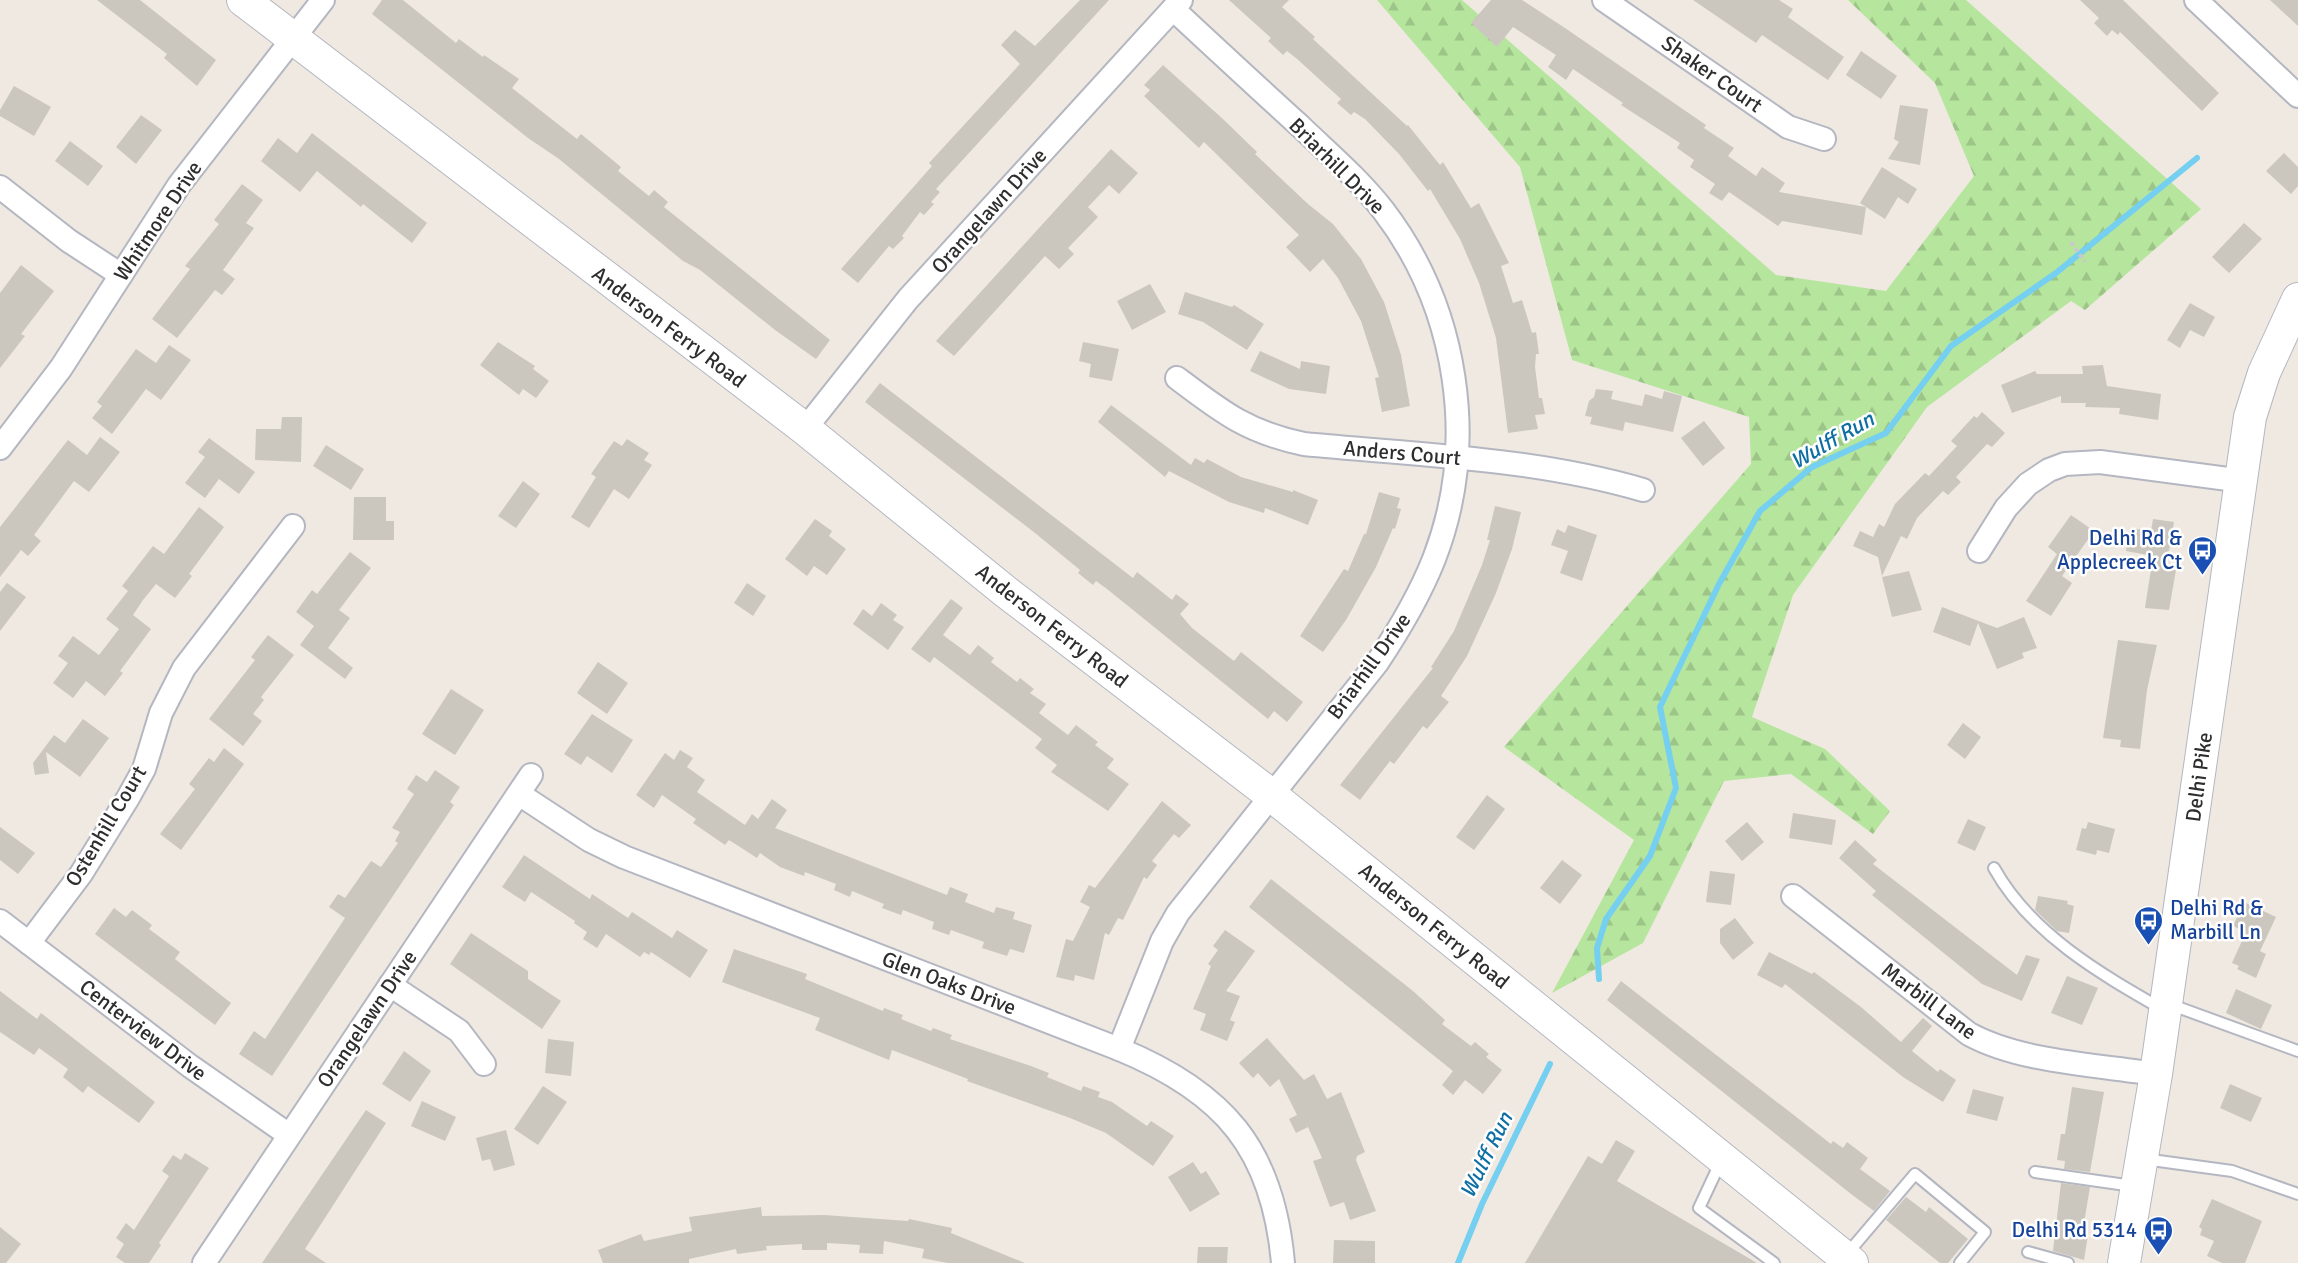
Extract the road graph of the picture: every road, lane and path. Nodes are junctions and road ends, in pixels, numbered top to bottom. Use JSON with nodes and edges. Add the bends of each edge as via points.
{"nodes":[{"id":1,"x":243,"y":0,"type":"edge"},
{"id":2,"x":323,"y":0,"type":"edge"},
{"id":3,"x":1604,"y":0,"type":"edge"},
{"id":4,"x":2196,"y":0,"type":"edge"},
{"id":5,"x":1177,"y":4,"type":"edge"},
{"id":6,"x":292,"y":38,"type":"junction"},
{"id":7,"x":2298,"y":96,"type":"edge"},
{"id":8,"x":1824,"y":139,"type":"dead end"},
{"id":9,"x":0,"y":187,"type":"edge"},
{"id":10,"x":2071,"y":242,"type":"dead end"},
{"id":11,"x":2085,"y":262,"type":"dead end"},
{"id":12,"x":121,"y":275,"type":"junction"},
{"id":13,"x":2298,"y":299,"type":"edge"},
{"id":14,"x":1177,"y":378,"type":"dead end"},
{"id":15,"x":805,"y":429,"type":"junction"},
{"id":16,"x":0,"y":448,"type":"edge"},
{"id":17,"x":1457,"y":458,"type":"junction"},
{"id":18,"x":2243,"y":481,"type":"junction"},
{"id":19,"x":1643,"y":490,"type":"dead end"},
{"id":20,"x":293,"y":526,"type":"dead end"},
{"id":21,"x":1979,"y":551,"type":"dead end"},
{"id":22,"x":531,"y":775,"type":"dead end"},
{"id":23,"x":519,"y":794,"type":"junction"},
{"id":24,"x":1271,"y":795,"type":"junction"},
{"id":25,"x":1994,"y":868,"type":"dead end"},
{"id":26,"x":1793,"y":896,"type":"dead end"},
{"id":27,"x":0,"y":921,"type":"edge"},
{"id":28,"x":28,"y":942,"type":"junction"},
{"id":29,"x":390,"y":985,"type":"junction"},
{"id":30,"x":2166,"y":1007,"type":"junction"},
{"id":31,"x":1119,"y":1049,"type":"junction"},
{"id":32,"x":2298,"y":1051,"type":"edge"},
{"id":33,"x":484,"y":1064,"type":"dead end"},
{"id":34,"x":2156,"y":1074,"type":"junction"},
{"id":35,"x":289,"y":1135,"type":"junction"},
{"id":36,"x":1723,"y":1158,"type":"junction"},
{"id":37,"x":2035,"y":1172,"type":"dead end"},
{"id":38,"x":2139,"y":1173,"type":"junction"},
{"id":39,"x":2298,"y":1194,"type":"edge"},
{"id":40,"x":2028,"y":1252,"type":"dead end"},
{"id":41,"x":1841,"y":1256,"type":"edge"},
{"id":42,"x":204,"y":1263,"type":"edge"},
{"id":43,"x":1283,"y":1263,"type":"edge"},
{"id":44,"x":1774,"y":1263,"type":"edge"},
{"id":45,"x":1960,"y":1263,"type":"edge"},
{"id":46,"x":2068,"y":1263,"type":"edge"},
{"id":47,"x":2124,"y":1263,"type":"edge"}],
"edges":[{"from":1,"to":6,"type":"street","name":"Anderson Ferry Road"},
{"from":2,"to":6,"type":"street","name":"Whitmore Drive"},
{"from":3,"to":8,"type":"street","name":"Shaker Court","via":[[1788,127]]},
{"from":4,"to":7,"type":"street"},
{"from":5,"to":15,"type":"street","name":"Orangelawn Drive","via":[[908,299]]},
{"from":5,"to":17,"type":"street","name":"Briarhill Drive","via":[[1351,174],[1403,238],[1442,322],[1452,366]]},
{"from":6,"to":12,"type":"street","name":"Whitmore Drive","via":[[179,185]]},
{"from":6,"to":15,"type":"street","name":"Anderson Ferry Road"},
{"from":9,"to":12,"type":"street","via":[[69,241]]},
{"from":10,"to":11,"type":"path"},
{"from":12,"to":16,"type":"street","name":"Whitmore Drive","via":[[62,368]]},
{"from":13,"to":18,"type":"street","name":"Delhi Pike","via":[[2264,373],[2250,417]]},
{"from":14,"to":17,"type":"street","name":"Anders Court","via":[[1225,415],[1276,438]]},
{"from":15,"to":24,"type":"street","name":"Anderson Ferry Road","via":[[1006,592]]},
{"from":17,"to":19,"type":"street","name":"Anders Court","via":[[1552,468]]},
{"from":17,"to":24,"type":"street","name":"Briarhill Drive","via":[[1446,522],[1403,624],[1377,663]]},
{"from":18,"to":21,"type":"street","via":[[2100,462],[2066,464],[2028,484],[2006,508]]},
{"from":18,"to":30,"type":"street","name":"Delhi Pike"},
{"from":20,"to":28,"type":"street","name":"Ostenhill Court","via":[[184,668],[161,713],[144,768],[128,798],[81,874]]},
{"from":22,"to":23,"type":"street","name":"Orangelawn Drive"},
{"from":23,"to":29,"type":"street","name":"Orangelawn Drive"},
{"from":23,"to":31,"type":"street","name":"Glen Oaks Drive","via":[[588,840],[624,857]]},
{"from":24,"to":31,"type":"street","name":"Briarhill Drive","via":[[1178,913],[1162,941]]},
{"from":24,"to":36,"type":"street","name":"Anderson Ferry Road"},
{"from":25,"to":30,"type":"lane","via":[[2039,927],[2110,978]]},
{"from":26,"to":34,"type":"street","name":"Marbill Lane","via":[[1968,1034],[1992,1047]]},
{"from":27,"to":28,"type":"street","name":"Centerview Drive"},
{"from":28,"to":35,"type":"street","name":"Centerview Drive","via":[[190,1066]]},
{"from":29,"to":33,"type":"street","via":[[459,1031]]},
{"from":29,"to":35,"type":"street","name":"Orangelawn Drive"},
{"from":30,"to":32,"type":"lane"},
{"from":30,"to":34,"type":"street","name":"Delhi Pike"},
{"from":31,"to":43,"type":"street","name":"Glen Oaks Drive","via":[[1189,1083],[1230,1120],[1260,1166],[1274,1200]]},
{"from":34,"to":38,"type":"street","name":"Delhi Pike"},
{"from":35,"to":42,"type":"street","name":"Orangelawn Drive"},
{"from":36,"to":41,"type":"street","name":"Anderson Ferry Road"},
{"from":36,"to":44,"type":"lane","via":[[1699,1208]]},
{"from":37,"to":38,"type":"lane"},
{"from":38,"to":39,"type":"lane","via":[[2232,1172]]},
{"from":38,"to":47,"type":"street","name":"Delhi Pike"},
{"from":40,"to":46,"type":"lane"},
{"from":41,"to":45,"type":"lane","via":[[1915,1174],[1985,1232]]}]}
